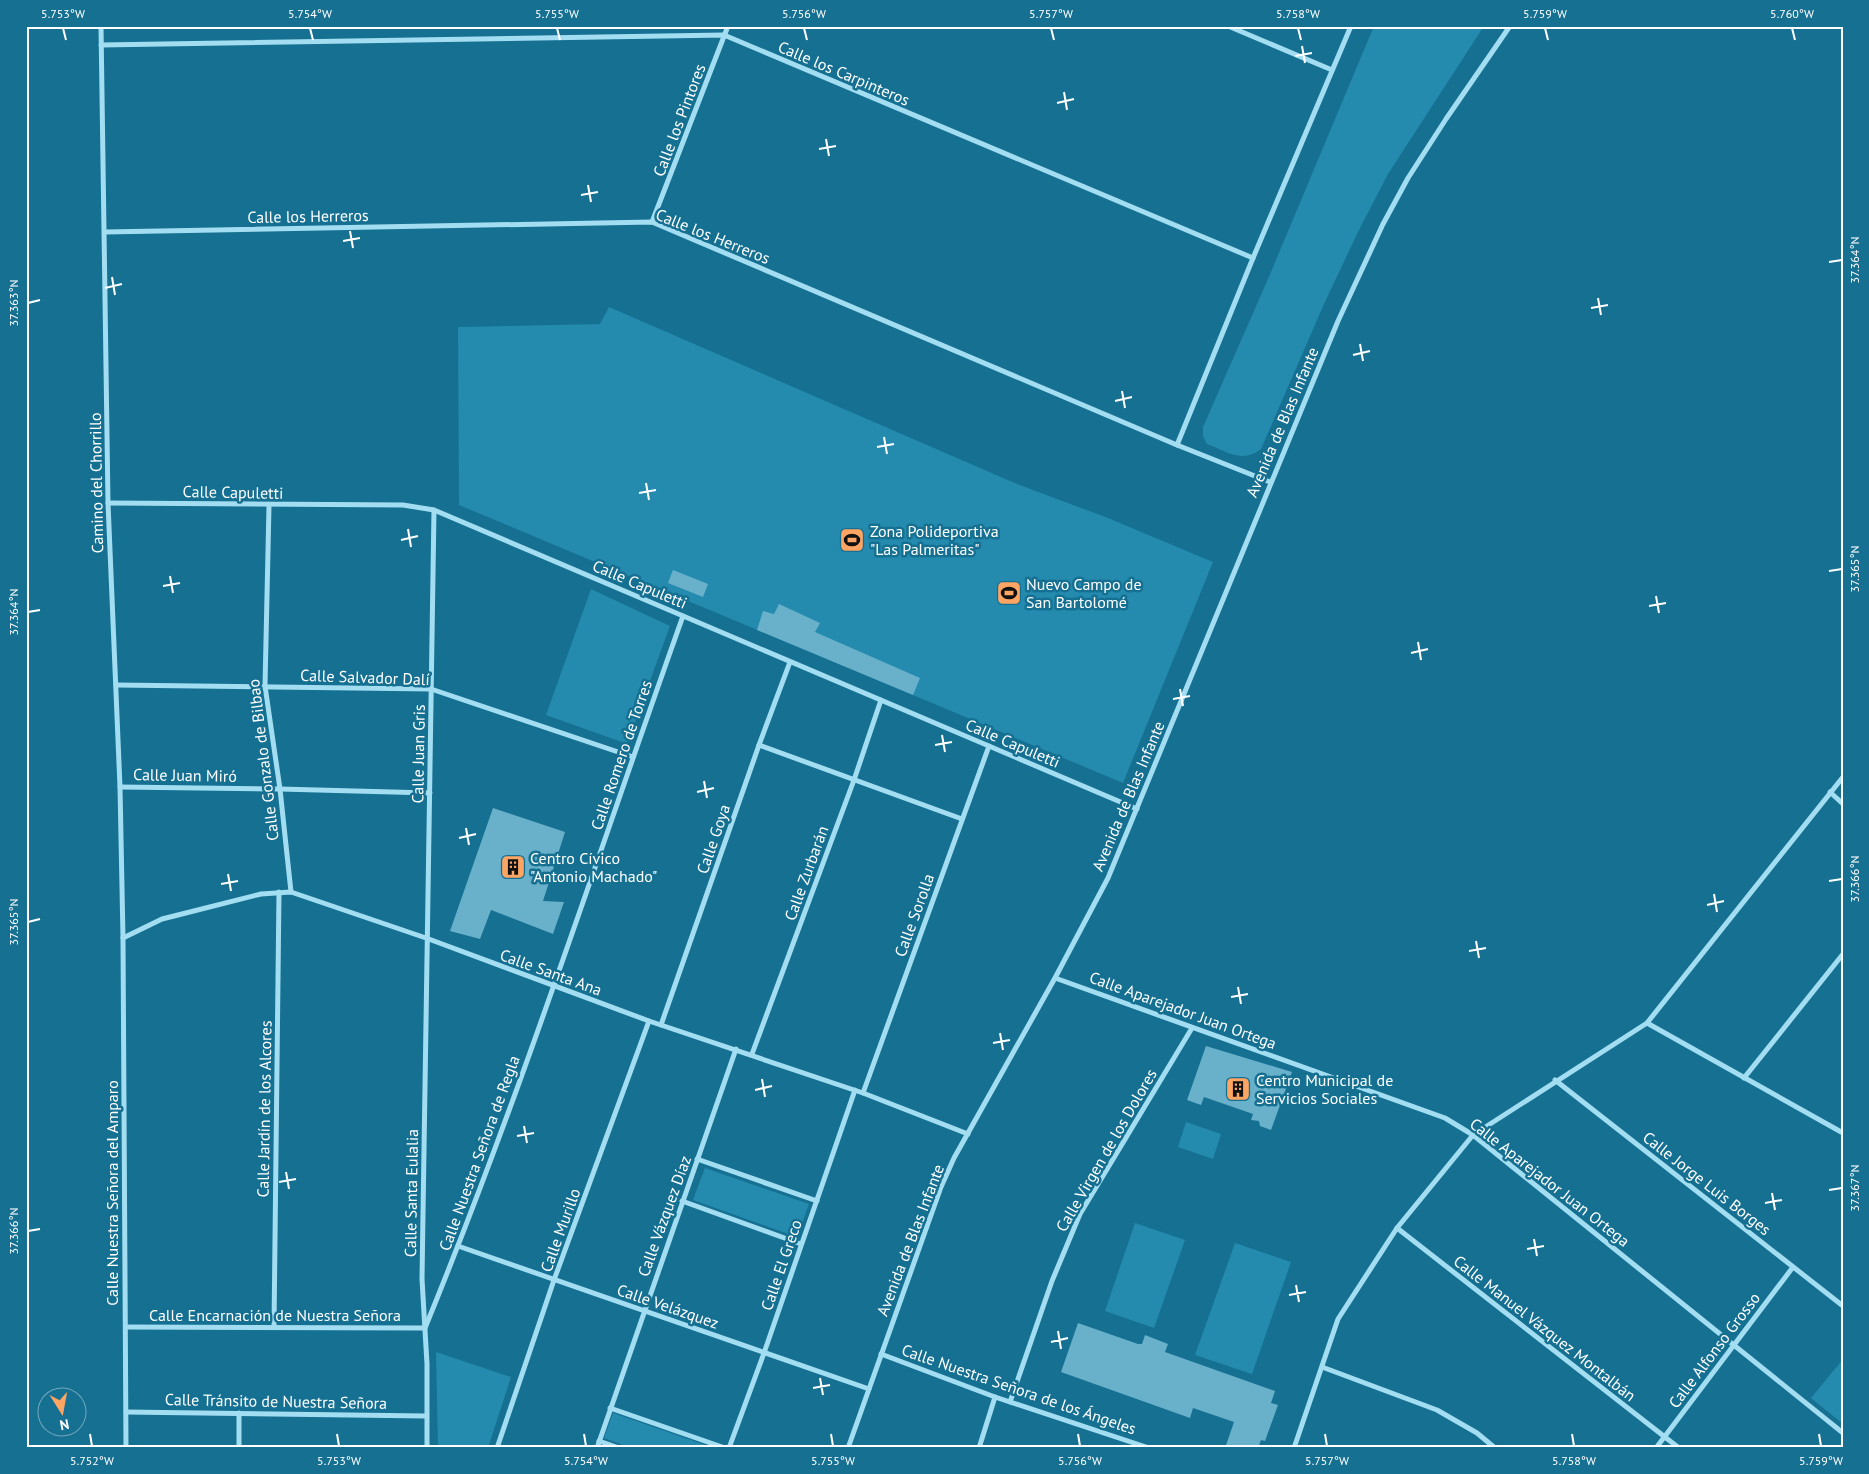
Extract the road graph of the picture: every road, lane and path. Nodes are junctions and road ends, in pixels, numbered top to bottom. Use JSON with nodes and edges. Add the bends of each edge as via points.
{"nodes":[{"id":1,"x":101,"y":26,"type":"edge"},
{"id":2,"x":728,"y":26,"type":"edge"},
{"id":3,"x":1228,"y":26,"type":"edge"},
{"id":4,"x":1351,"y":26,"type":"edge"},
{"id":5,"x":1510,"y":26,"type":"edge"},
{"id":6,"x":724,"y":36,"type":"junction"},
{"id":7,"x":101,"y":45,"type":"junction"},
{"id":8,"x":1332,"y":70,"type":"junction"},
{"id":9,"x":652,"y":222,"type":"junction"},
{"id":10,"x":105,"y":232,"type":"junction"},
{"id":11,"x":1253,"y":258,"type":"junction"},
{"id":12,"x":1177,"y":445,"type":"junction"},
{"id":13,"x":1270,"y":482,"type":"junction"},
{"id":14,"x":108,"y":504,"type":"junction"},
{"id":15,"x":269,"y":506,"type":"junction"},
{"id":16,"x":434,"y":510,"type":"junction"},
{"id":17,"x":683,"y":616,"type":"junction"},
{"id":18,"x":790,"y":662,"type":"junction"},
{"id":19,"x":116,"y":685,"type":"junction"},
{"id":20,"x":265,"y":686,"type":"junction"},
{"id":21,"x":431,"y":689,"type":"junction"},
{"id":22,"x":881,"y":700,"type":"junction"},
{"id":23,"x":759,"y":745,"type":"junction"},
{"id":24,"x":989,"y":746,"type":"junction"},
{"id":25,"x":633,"y":757,"type":"junction"},
{"id":26,"x":1843,"y":776,"type":"edge"},
{"id":27,"x":854,"y":780,"type":"junction"},
{"id":28,"x":120,"y":787,"type":"junction"},
{"id":29,"x":280,"y":789,"type":"junction"},
{"id":30,"x":1830,"y":792,"type":"junction"},
{"id":31,"x":430,"y":793,"type":"junction"},
{"id":32,"x":1843,"y":804,"type":"edge"},
{"id":33,"x":1137,"y":809,"type":"junction"},
{"id":34,"x":962,"y":819,"type":"junction"},
{"id":35,"x":279,"y":892,"type":"junction"},
{"id":36,"x":291,"y":892,"type":"junction"},
{"id":37,"x":123,"y":938,"type":"junction"},
{"id":38,"x":426,"y":938,"type":"junction"},
{"id":39,"x":1843,"y":954,"type":"edge"},
{"id":40,"x":1055,"y":978,"type":"junction"},
{"id":41,"x":555,"y":987,"type":"junction"},
{"id":42,"x":648,"y":1021,"type":"junction"},
{"id":43,"x":1646,"y":1023,"type":"junction"},
{"id":44,"x":661,"y":1025,"type":"junction"},
{"id":45,"x":1192,"y":1028,"type":"junction"},
{"id":46,"x":736,"y":1049,"type":"junction"},
{"id":47,"x":752,"y":1054,"type":"junction"},
{"id":48,"x":1744,"y":1078,"type":"junction"},
{"id":49,"x":1555,"y":1080,"type":"junction"},
{"id":50,"x":855,"y":1090,"type":"junction"},
{"id":51,"x":863,"y":1093,"type":"junction"},
{"id":52,"x":1843,"y":1133,"type":"edge"},
{"id":53,"x":968,"y":1134,"type":"junction"},
{"id":54,"x":1473,"y":1135,"type":"junction"},
{"id":55,"x":697,"y":1159,"type":"junction"},
{"id":56,"x":682,"y":1201,"type":"junction"},
{"id":57,"x":817,"y":1201,"type":"junction"},
{"id":58,"x":1397,"y":1228,"type":"junction"},
{"id":59,"x":801,"y":1244,"type":"junction"},
{"id":60,"x":458,"y":1246,"type":"junction"},
{"id":61,"x":1792,"y":1267,"type":"junction"},
{"id":62,"x":554,"y":1280,"type":"junction"},
{"id":63,"x":1843,"y":1306,"type":"edge"},
{"id":64,"x":643,"y":1311,"type":"junction"},
{"id":65,"x":274,"y":1326,"type":"junction"},
{"id":66,"x":126,"y":1327,"type":"junction"},
{"id":67,"x":425,"y":1328,"type":"junction"},
{"id":68,"x":1733,"y":1344,"type":"junction"},
{"id":69,"x":764,"y":1353,"type":"junction"},
{"id":70,"x":881,"y":1354,"type":"junction"},
{"id":71,"x":1322,"y":1367,"type":"junction"},
{"id":72,"x":869,"y":1389,"type":"junction"},
{"id":73,"x":994,"y":1397,"type":"junction"},
{"id":74,"x":1010,"y":1402,"type":"junction"},
{"id":75,"x":610,"y":1408,"type":"junction"},
{"id":76,"x":126,"y":1412,"type":"junction"},
{"id":77,"x":239,"y":1413,"type":"junction"},
{"id":78,"x":426,"y":1416,"type":"junction"},
{"id":79,"x":1843,"y":1433,"type":"edge"},
{"id":80,"x":1665,"y":1437,"type":"junction"},
{"id":81,"x":599,"y":1441,"type":"junction"},
{"id":82,"x":126,"y":1448,"type":"edge"},
{"id":83,"x":239,"y":1448,"type":"edge"},
{"id":84,"x":427,"y":1448,"type":"edge"},
{"id":85,"x":496,"y":1448,"type":"edge"},
{"id":86,"x":596,"y":1448,"type":"edge"},
{"id":87,"x":619,"y":1448,"type":"edge"},
{"id":88,"x":725,"y":1448,"type":"edge"},
{"id":89,"x":729,"y":1448,"type":"edge"},
{"id":90,"x":848,"y":1448,"type":"edge"},
{"id":91,"x":979,"y":1448,"type":"edge"},
{"id":92,"x":1149,"y":1448,"type":"edge"},
{"id":93,"x":1294,"y":1448,"type":"edge"},
{"id":94,"x":1495,"y":1448,"type":"edge"},
{"id":95,"x":1656,"y":1448,"type":"edge"},
{"id":96,"x":1679,"y":1448,"type":"edge"}],
"edges":[{"from":1,"to":7,"type":"street","name":"Camino del Chorrillo"},
{"from":2,"to":6,"type":"street","name":"Calle los Pintores"},
{"from":3,"to":8,"type":"street"},
{"from":4,"to":8,"type":"street"},
{"from":5,"to":13,"type":"street","name":"Avenida de Blas Infante","via":[[1408,178],[1383,224]]},
{"from":6,"to":7,"type":"street","name":"Calle los Carpinteros"},
{"from":6,"to":9,"type":"street","name":"Calle los Pintores"},
{"from":6,"to":11,"type":"street","name":"Calle los Carpinteros"},
{"from":7,"to":10,"type":"street","name":"Camino del Chorrillo"},
{"from":8,"to":11,"type":"street"},
{"from":9,"to":10,"type":"street","name":"Calle los Herreros"},
{"from":9,"to":12,"type":"street","name":"Calle los Herreros"},
{"from":10,"to":14,"type":"street","name":"Camino del Chorrillo"},
{"from":11,"to":12,"type":"street"},
{"from":12,"to":13,"type":"street","name":"Calle los Herreros"},
{"from":13,"to":33,"type":"street","name":"Avenida de Blas Infante"},
{"from":14,"to":15,"type":"street","name":"Calle Capuletti"},
{"from":14,"to":19,"type":"street","name":"Camino del Chorrillo"},
{"from":15,"to":16,"type":"street","name":"Calle Capuletti","via":[[403,505]]},
{"from":15,"to":20,"type":"street","name":"Calle Gonzalo de Bilbao"},
{"from":16,"to":17,"type":"street","name":"Calle Capuletti"},
{"from":16,"to":21,"type":"street","name":"Calle Juan Gris"},
{"from":17,"to":18,"type":"street","name":"Calle Capuletti"},
{"from":17,"to":25,"type":"street","name":"Calle Romero de Torres"},
{"from":18,"to":22,"type":"street","name":"Calle Capuletti"},
{"from":18,"to":23,"type":"street","name":"Calle Goya"},
{"from":19,"to":20,"type":"street","name":"Calle Salvador Dalí"},
{"from":19,"to":28,"type":"street","name":"Camino del Chorrillo"},
{"from":20,"to":21,"type":"street","name":"Calle Salvador Dalí"},
{"from":20,"to":29,"type":"street","name":"Calle Gonzalo de Bilbao"},
{"from":21,"to":25,"type":"street","name":"Calle Salvador Dalí"},
{"from":21,"to":31,"type":"street","name":"Calle Juan Gris"},
{"from":22,"to":24,"type":"street","name":"Calle Capuletti"},
{"from":22,"to":27,"type":"street","name":"Calle Zurbarán"},
{"from":23,"to":27,"type":"street"},
{"from":23,"to":44,"type":"street","name":"Calle Goya"},
{"from":24,"to":33,"type":"street","name":"Calle Capuletti"},
{"from":24,"to":34,"type":"street","name":"Calle Sorolla"},
{"from":25,"to":41,"type":"street","name":"Calle Romero de Torres"},
{"from":26,"to":30,"type":"street"},
{"from":27,"to":34,"type":"street"},
{"from":27,"to":47,"type":"street","name":"Calle Zurbarán"},
{"from":28,"to":29,"type":"street","name":"Calle Juan Miró"},
{"from":28,"to":37,"type":"street","name":"Camino del Chorrillo"},
{"from":29,"to":31,"type":"street","name":"Calle Juan Miró"},
{"from":29,"to":36,"type":"street","name":"Calle Gonzalo de Bilbao"},
{"from":30,"to":32,"type":"street"},
{"from":30,"to":43,"type":"street"},
{"from":31,"to":38,"type":"street","name":"Calle Juan Gris"},
{"from":33,"to":40,"type":"street","name":"Avenida de Blas Infante","via":[[1091,912]]},
{"from":34,"to":51,"type":"street","name":"Calle Sorolla"},
{"from":35,"to":36,"type":"street","name":"Calle Santa Ana"},
{"from":35,"to":37,"type":"street","name":"Calle Santa Ana","via":[[174,916]]},
{"from":35,"to":65,"type":"street","name":"Calle Jardín de los Alcores"},
{"from":36,"to":38,"type":"street","name":"Calle Santa Ana"},
{"from":37,"to":66,"type":"street","name":"Calle Nuestra Señora del Amparo"},
{"from":38,"to":41,"type":"street","name":"Calle Santa Ana"},
{"from":38,"to":67,"type":"street","name":"Calle Santa Eulalia","via":[[422,1279]]},
{"from":39,"to":48,"type":"street"},
{"from":40,"to":45,"type":"street","name":"Calle Aparejador Juan Ortega"},
{"from":40,"to":53,"type":"street","name":"Avenida de Blas Infante"},
{"from":41,"to":42,"type":"street","name":"Calle Santa Ana"},
{"from":41,"to":60,"type":"street","name":"Calle Nuestra Señora de Regla"},
{"from":42,"to":44,"type":"street","name":"Calle Santa Ana"},
{"from":42,"to":62,"type":"street","name":"Calle Murillo"},
{"from":43,"to":48,"type":"street"},
{"from":43,"to":49,"type":"street"},
{"from":44,"to":46,"type":"street","name":"Calle Santa Ana"},
{"from":45,"to":54,"type":"street","name":"Calle Aparejador Juan Ortega","via":[[1437,1114]]},
{"from":45,"to":74,"type":"street","name":"Calle Virgen de los Dolores","via":[[1080,1214],[1052,1280]]},
{"from":46,"to":47,"type":"street","name":"Calle Santa Ana"},
{"from":46,"to":55,"type":"street","name":"Calle Vázquez Díaz"},
{"from":47,"to":50,"type":"street","name":"Calle Santa Ana"},
{"from":48,"to":52,"type":"street"},
{"from":49,"to":54,"type":"street"},
{"from":49,"to":61,"type":"street","name":"Calle Jorge Luis Borges"},
{"from":50,"to":51,"type":"street","name":"Calle Santa Ana"},
{"from":50,"to":57,"type":"street","name":"Calle El Greco"},
{"from":51,"to":53,"type":"street","name":"Calle Santa Ana"},
{"from":53,"to":70,"type":"street","name":"Avenida de Blas Infante","via":[[930,1215]]},
{"from":54,"to":58,"type":"street"},
{"from":54,"to":68,"type":"street","name":"Calle Aparejador Juan Ortega"},
{"from":55,"to":56,"type":"street","name":"Calle Vázquez Díaz"},
{"from":55,"to":57,"type":"street"},
{"from":56,"to":59,"type":"street"},
{"from":56,"to":64,"type":"street","name":"Calle Vázquez Díaz"},
{"from":57,"to":59,"type":"street","name":"Calle El Greco"},
{"from":58,"to":71,"type":"street","via":[[1338,1319]]},
{"from":58,"to":80,"type":"street","name":"Calle Manuel Vázquez Montalbán"},
{"from":59,"to":69,"type":"street","name":"Calle El Greco"},
{"from":60,"to":62,"type":"street","name":"Calle Velázquez"},
{"from":60,"to":67,"type":"street","name":"Calle Nuestra Señora de Regla"},
{"from":61,"to":63,"type":"street","name":"Calle Jorge Luis Borges"},
{"from":61,"to":68,"type":"street","name":"Calle Alfonso Grosso"},
{"from":62,"to":64,"type":"street","name":"Calle Velázquez"},
{"from":62,"to":85,"type":"street","name":"Calle Murillo"},
{"from":64,"to":69,"type":"street","name":"Calle Velázquez"},
{"from":64,"to":75,"type":"street","name":"Calle Vázquez Díaz"},
{"from":65,"to":66,"type":"street","name":"Calle Encarnación de Nuestra Señora"},
{"from":65,"to":67,"type":"street","name":"Calle Encarnación de Nuestra Señora"},
{"from":66,"to":76,"type":"street","name":"Calle Nuestra Señora del Amparo"},
{"from":67,"to":78,"type":"street","name":"Calle Santa Eulalia"},
{"from":68,"to":79,"type":"street","name":"Calle Aparejador Juan Ortega"},
{"from":68,"to":80,"type":"street","name":"Calle Alfonso Grosso"},
{"from":69,"to":72,"type":"street","name":"Calle Velázquez"},
{"from":69,"to":89,"type":"street","name":"Calle El Greco"},
{"from":70,"to":72,"type":"street","name":"Avenida de Blas Infante"},
{"from":70,"to":73,"type":"street","name":"Calle Nuestra Señora de los Ángeles"},
{"from":71,"to":93,"type":"street"},
{"from":71,"to":94,"type":"street","via":[[1437,1410]]},
{"from":72,"to":90,"type":"street","name":"Avenida de Blas Infante"},
{"from":73,"to":74,"type":"street","name":"Calle Nuestra Señora de los Ángeles"},
{"from":73,"to":91,"type":"street"},
{"from":74,"to":92,"type":"street","name":"Calle Nuestra Señora de los Ángeles"},
{"from":75,"to":81,"type":"street","name":"Calle Vázquez Díaz"},
{"from":75,"to":88,"type":"street"},
{"from":76,"to":77,"type":"street","name":"Calle Tránsito de Nuestra Señora"},
{"from":76,"to":82,"type":"street","name":"Calle Nuestra Señora del Amparo"},
{"from":77,"to":78,"type":"street","name":"Calle Tránsito de Nuestra Señora"},
{"from":77,"to":83,"type":"street"},
{"from":78,"to":84,"type":"street","name":"Calle Santa Eulalia"},
{"from":80,"to":95,"type":"street","name":"Calle Alfonso Grosso"},
{"from":80,"to":96,"type":"street","name":"Calle Manuel Vázquez Montalbán"},
{"from":81,"to":86,"type":"street","name":"Calle Vázquez Díaz"},
{"from":81,"to":87,"type":"street"}]}
